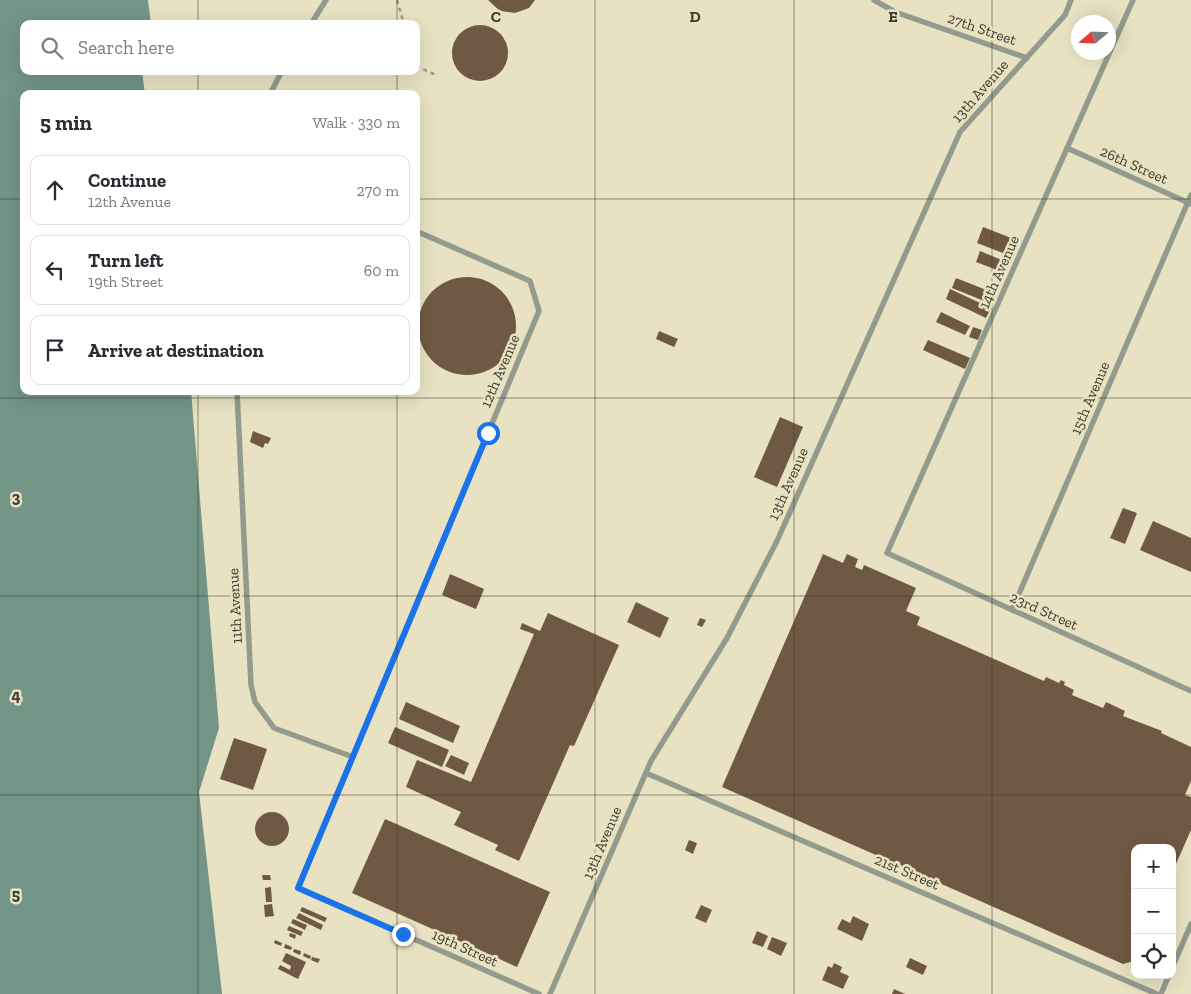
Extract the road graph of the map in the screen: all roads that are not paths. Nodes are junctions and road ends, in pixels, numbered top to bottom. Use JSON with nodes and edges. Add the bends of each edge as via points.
{"nodes":[{"id":1,"x":326,"y":0,"type":"edge"},
{"id":2,"x":874,"y":0,"type":"edge"},
{"id":3,"x":1071,"y":0,"type":"edge"},
{"id":4,"x":1133,"y":0,"type":"edge"},
{"id":5,"x":314,"y":20,"type":"edge"},
{"id":6,"x":1027,"y":58,"type":"junction"},
{"id":7,"x":280,"y":75,"type":"edge"},
{"id":8,"x":272,"y":90,"type":"edge"},
{"id":9,"x":1067,"y":148,"type":"junction"},
{"id":10,"x":1191,"y":195,"type":"edge"},
{"id":11,"x":1189,"y":203,"type":"edge"},
{"id":12,"x":420,"y":233,"type":"edge"},
{"id":13,"x":237,"y":395,"type":"edge"},
{"id":14,"x":887,"y":553,"type":"joint"},
{"id":15,"x":1012,"y":610,"type":"junction"},
{"id":16,"x":1191,"y":692,"type":"edge"},
{"id":17,"x":353,"y":757,"type":"junction"},
{"id":18,"x":646,"y":773,"type":"junction"},
{"id":19,"x":298,"y":888,"type":"joint"},
{"id":20,"x":1191,"y":924,"type":"edge"},
{"id":21,"x":1176,"y":959,"type":"edge"},
{"id":22,"x":1167,"y":979,"type":"edge"},
{"id":23,"x":539,"y":994,"type":"edge"},
{"id":24,"x":550,"y":994,"type":"edge"},
{"id":25,"x":1157,"y":994,"type":"edge"},
{"id":26,"x":1161,"y":994,"type":"edge"}],
"edges":[{"from":1,"to":5,"type":"lane"},
{"from":2,"to":6,"type":"lane","name":"27th Street","via":[[895,12]]},
{"from":3,"to":6,"type":"lane","name":"13th Avenue","via":[[1064,15]]},
{"from":4,"to":9,"type":"lane","name":"14th Avenue"},
{"from":6,"to":18,"type":"lane","name":"13th Avenue","via":[[960,132],[777,541],[727,638]]},
{"from":7,"to":8,"type":"lane"},
{"from":9,"to":11,"type":"lane","name":"26th Street"},
{"from":9,"to":14,"type":"lane","name":"14th Avenue"},
{"from":10,"to":11,"type":"lane","name":"15th Avenue"},
{"from":11,"to":15,"type":"lane","name":"15th Avenue"},
{"from":12,"to":17,"type":"lane","name":"12th Avenue","via":[[530,281],[538,311]]},
{"from":13,"to":17,"type":"lane","name":"11th Avenue","via":[[251,685],[255,702],[274,728]]},
{"from":14,"to":15,"type":"lane","name":"23rd Street"},
{"from":15,"to":16,"type":"lane","name":"23rd Street"},
{"from":17,"to":19,"type":"lane","name":"12th Avenue"},
{"from":18,"to":24,"type":"lane","name":"13th Avenue"},
{"from":18,"to":25,"type":"lane","name":"21st Street"},
{"from":19,"to":23,"type":"lane","name":"19th Street"},
{"from":20,"to":21,"type":"lane"},
{"from":22,"to":26,"type":"lane"}]}
